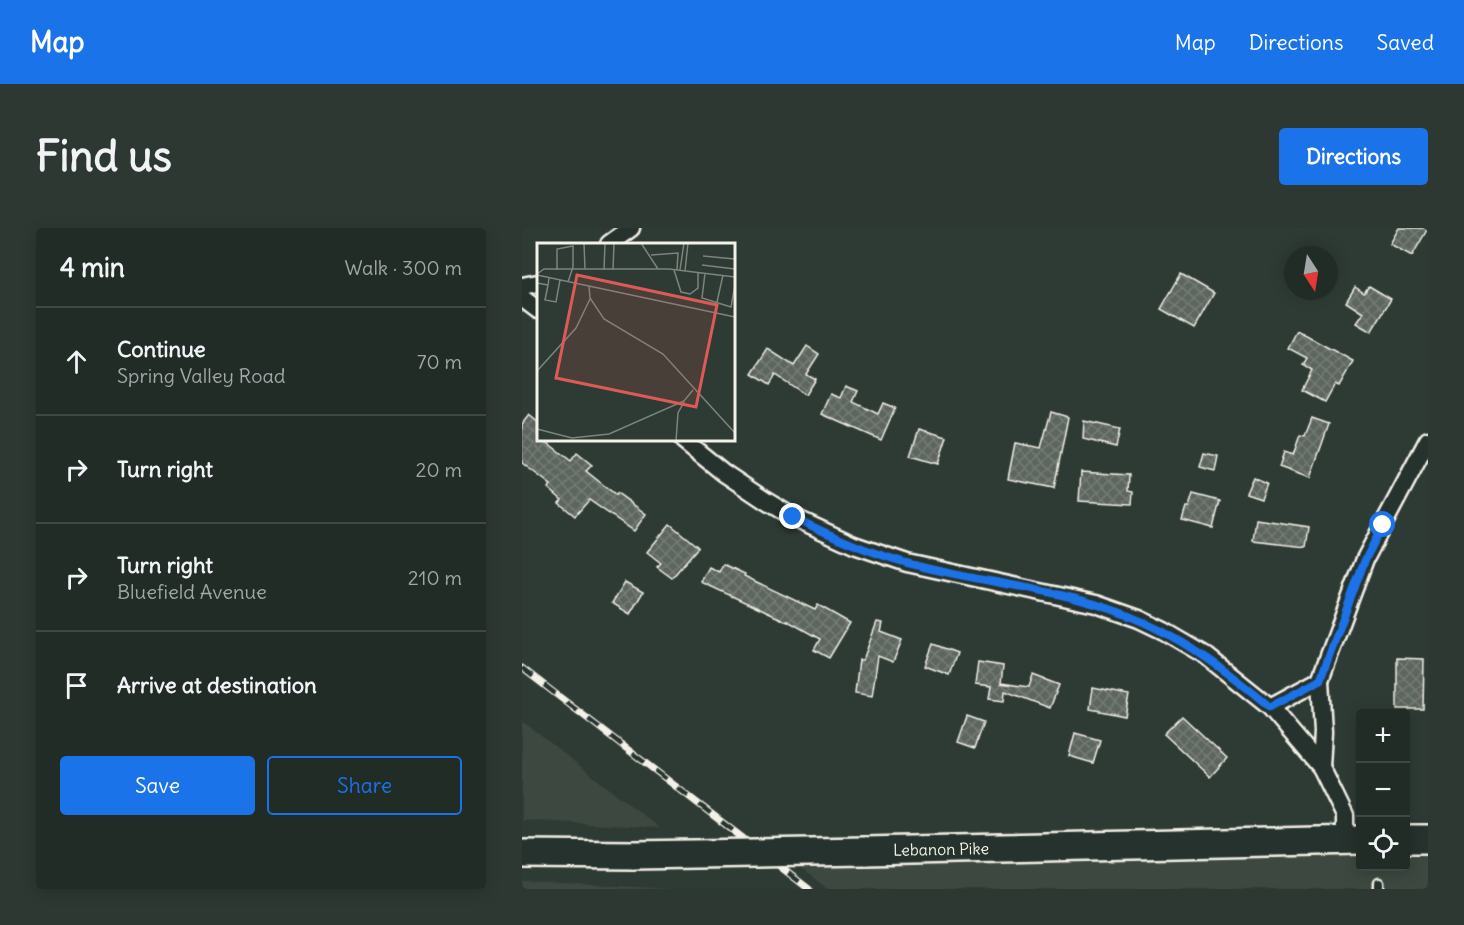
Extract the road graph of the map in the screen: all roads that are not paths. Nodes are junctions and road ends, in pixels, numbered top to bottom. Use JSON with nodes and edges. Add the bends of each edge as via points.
{"nodes":[{"id":1,"x":614,"y":228,"type":"edge"},
{"id":2,"x":631,"y":228,"type":"edge"},
{"id":3,"x":606,"y":243,"type":"edge"},
{"id":4,"x":608,"y":243,"type":"edge"},
{"id":5,"x":537,"y":282,"type":"edge"},
{"id":6,"x":522,"y":286,"type":"edge"},
{"id":7,"x":522,"y":298,"type":"edge"},
{"id":8,"x":537,"y":309,"type":"edge"},
{"id":9,"x":1428,"y":440,"type":"edge"},
{"id":10,"x":684,"y":441,"type":"edge"},
{"id":11,"x":1320,"y":680,"type":"junction"},
{"id":12,"x":1270,"y":707,"type":"junction"},
{"id":13,"x":1321,"y":766,"type":"junction"},
{"id":14,"x":1410,"y":839,"type":"edge"},
{"id":15,"x":1428,"y":839,"type":"edge"},
{"id":16,"x":1353,"y":840,"type":"edge"},
{"id":17,"x":522,"y":854,"type":"edge"}],
"edges":[{"from":1,"to":3,"type":"street"},
{"from":2,"to":4,"type":"street"},
{"from":5,"to":6,"type":"street"},
{"from":7,"to":8,"type":"street"},
{"from":9,"to":11,"type":"street","via":[[1365,560]]},
{"from":10,"to":12,"type":"street","via":[[746,489],[821,531],[907,563],[1096,604],[1130,616],[1205,655]]},
{"from":11,"to":12,"type":"street"},
{"from":11,"to":13,"type":"street"},
{"from":12,"to":13,"type":"street"},
{"from":13,"to":16,"type":"street"},
{"from":14,"to":15,"type":"main road"},
{"from":16,"to":17,"type":"main road","name":"Lebanon Pike","bridge":true}]}
